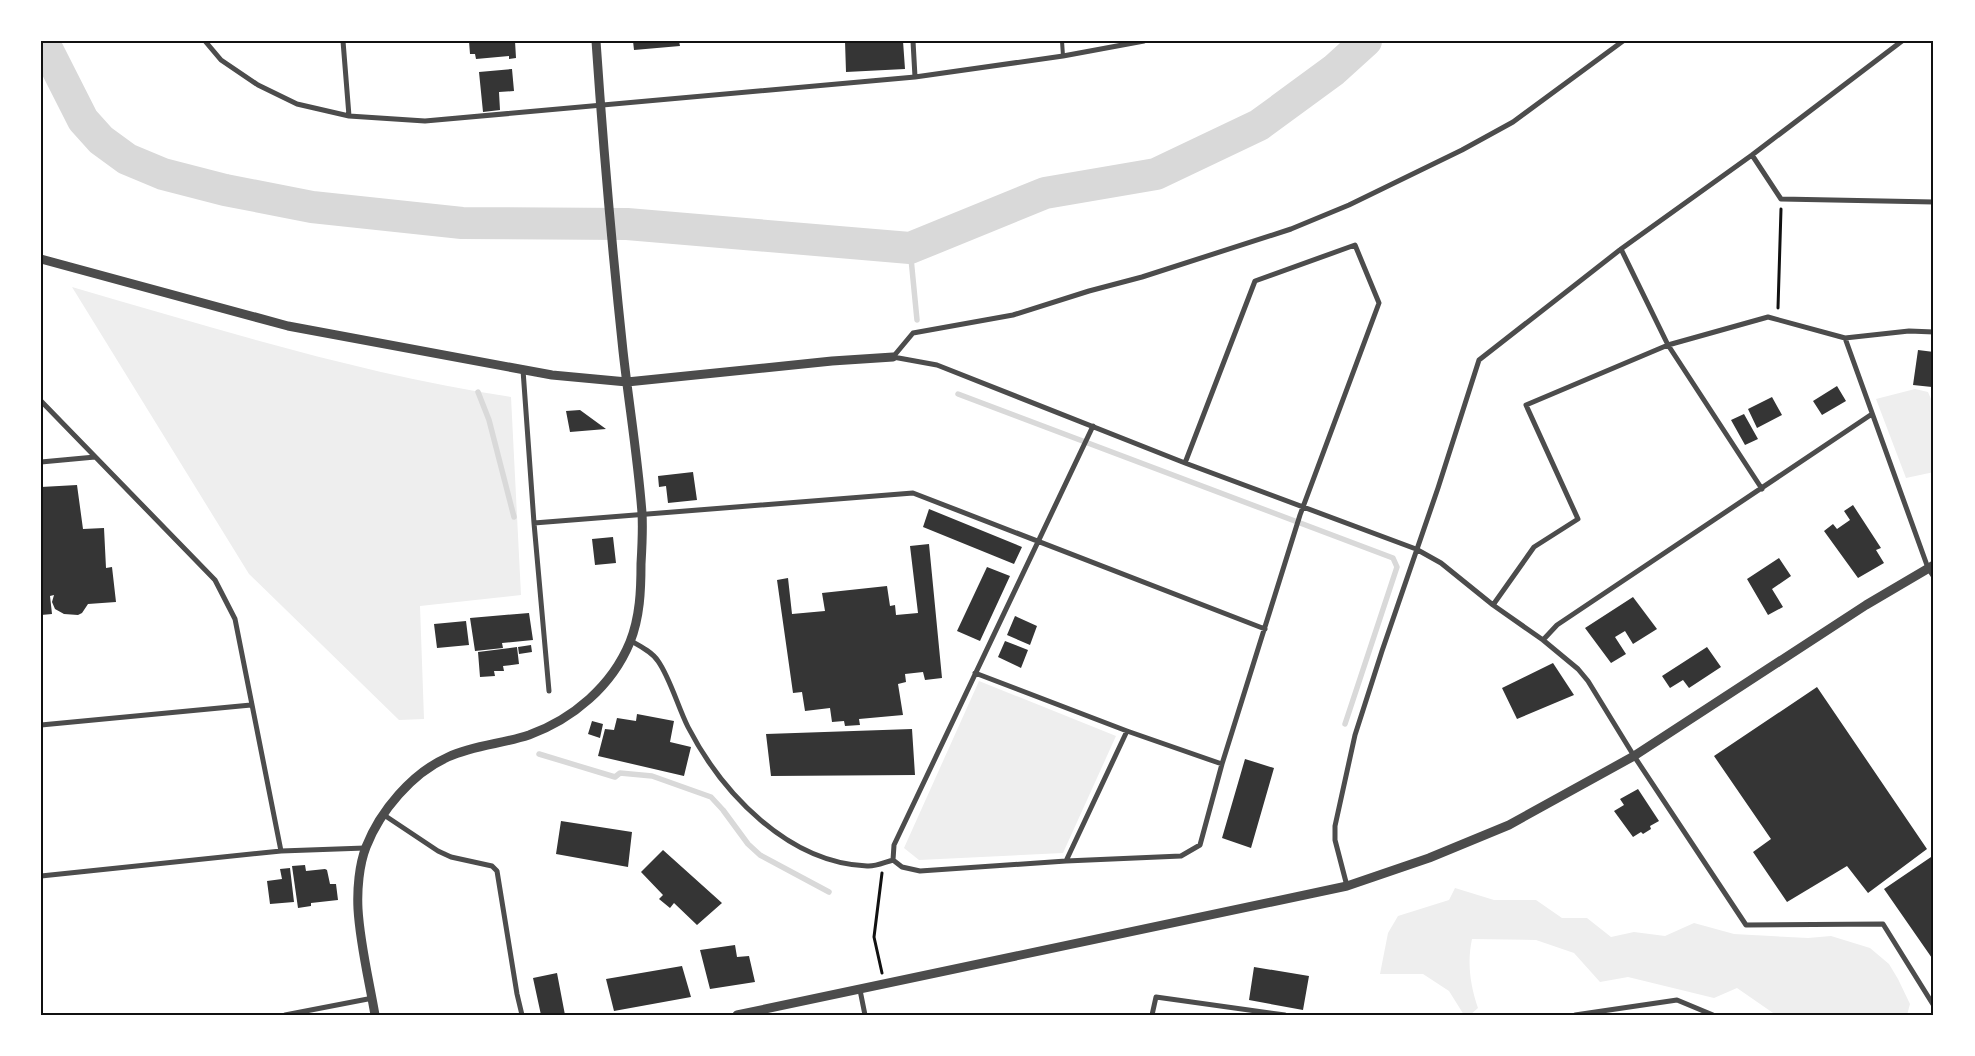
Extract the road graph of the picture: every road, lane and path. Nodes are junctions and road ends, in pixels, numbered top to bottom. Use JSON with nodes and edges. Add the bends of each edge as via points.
{"nodes":[{"id":1,"x":205,"y":41,"type":"edge"},
{"id":2,"x":343,"y":41,"type":"edge"},
{"id":3,"x":596,"y":41,"type":"edge"},
{"id":4,"x":913,"y":41,"type":"edge"},
{"id":5,"x":1062,"y":41,"type":"edge"},
{"id":6,"x":1144,"y":41,"type":"edge"},
{"id":7,"x":1623,"y":41,"type":"edge"},
{"id":8,"x":1902,"y":41,"type":"edge"},
{"id":9,"x":1063,"y":56,"type":"junction"},
{"id":10,"x":915,"y":77,"type":"junction"},
{"id":11,"x":601,"y":105,"type":"junction"},
{"id":12,"x":349,"y":116,"type":"junction"},
{"id":13,"x":1752,"y":155,"type":"junction"},
{"id":14,"x":1781,"y":199,"type":"junction"},
{"id":15,"x":1934,"y":202,"type":"edge"},
{"id":16,"x":1621,"y":249,"type":"junction"},
{"id":17,"x":41,"y":258,"type":"edge"},
{"id":18,"x":1778,"y":320,"type":"junction"},
{"id":19,"x":1934,"y":332,"type":"edge"},
{"id":20,"x":1846,"y":338,"type":"junction"},
{"id":21,"x":1668,"y":345,"type":"junction"},
{"id":22,"x":893,"y":357,"type":"junction"},
{"id":23,"x":523,"y":370,"type":"junction"},
{"id":24,"x":627,"y":382,"type":"junction"},
{"id":25,"x":41,"y":400,"type":"edge"},
{"id":26,"x":1872,"y":414,"type":"junction"},
{"id":27,"x":1092,"y":426,"type":"junction"},
{"id":28,"x":95,"y":457,"type":"junction"},
{"id":29,"x":41,"y":462,"type":"edge"},
{"id":30,"x":1185,"y":463,"type":"junction"},
{"id":31,"x":1762,"y":488,"type":"junction"},
{"id":32,"x":1303,"y":506,"type":"junction"},
{"id":33,"x":642,"y":516,"type":"junction"},
{"id":34,"x":534,"y":524,"type":"junction"},
{"id":35,"x":1038,"y":542,"type":"junction"},
{"id":36,"x":1416,"y":549,"type":"junction"},
{"id":37,"x":1931,"y":567,"type":"edge"},
{"id":38,"x":1934,"y":577,"type":"edge"},
{"id":39,"x":1493,"y":605,"type":"junction"},
{"id":40,"x":1265,"y":629,"type":"junction"},
{"id":41,"x":1543,"y":640,"type":"junction"},
{"id":42,"x":630,"y":641,"type":"junction"},
{"id":43,"x":975,"y":673,"type":"junction"},
{"id":44,"x":549,"y":691,"type":"dead end"},
{"id":45,"x":251,"y":706,"type":"junction"},
{"id":46,"x":41,"y":725,"type":"edge"},
{"id":47,"x":1127,"y":732,"type":"junction"},
{"id":48,"x":1634,"y":756,"type":"junction"},
{"id":49,"x":1222,"y":764,"type":"junction"},
{"id":50,"x":384,"y":815,"type":"junction"},
{"id":51,"x":365,"y":848,"type":"junction"},
{"id":52,"x":281,"y":851,"type":"junction"},
{"id":53,"x":892,"y":860,"type":"junction"},
{"id":54,"x":1066,"y":861,"type":"junction"},
{"id":55,"x":884,"y":863,"type":"junction"},
{"id":56,"x":41,"y":876,"type":"edge"},
{"id":57,"x":1347,"y":886,"type":"junction"},
{"id":58,"x":884,"y":985,"type":"junction"},
{"id":59,"x":860,"y":990,"type":"junction"},
{"id":60,"x":373,"y":998,"type":"junction"},
{"id":61,"x":1934,"y":1006,"type":"edge"},
{"id":62,"x":285,"y":1015,"type":"edge"},
{"id":63,"x":375,"y":1015,"type":"edge"},
{"id":64,"x":522,"y":1015,"type":"edge"},
{"id":65,"x":737,"y":1015,"type":"edge"},
{"id":66,"x":865,"y":1015,"type":"edge"},
{"id":67,"x":1152,"y":1015,"type":"edge"},
{"id":68,"x":1286,"y":1015,"type":"edge"},
{"id":69,"x":1575,"y":1015,"type":"edge"},
{"id":70,"x":1713,"y":1015,"type":"edge"}],
"edges":[{"from":1,"to":12,"type":"street","via":[[221,60],[258,85],[297,104]]},
{"from":2,"to":12,"type":"street"},
{"from":3,"to":11,"type":"street"},
{"from":4,"to":10,"type":"street"},
{"from":5,"to":9,"type":"lane"},
{"from":6,"to":9,"type":"street"},
{"from":7,"to":22,"type":"street","via":[[1513,122],[1349,205],[1291,229],[1142,277],[1012,315],[913,333]]},
{"from":8,"to":13,"type":"street"},
{"from":9,"to":10,"type":"street"},
{"from":10,"to":11,"type":"street"},
{"from":11,"to":12,"type":"street","via":[[425,121]]},
{"from":11,"to":24,"type":"street"},
{"from":13,"to":14,"type":"street"},
{"from":13,"to":16,"type":"street"},
{"from":14,"to":15,"type":"street"},
{"from":14,"to":18,"type":"path"},
{"from":16,"to":21,"type":"street"},
{"from":16,"to":36,"type":"street","via":[[1479,360]]},
{"from":17,"to":23,"type":"street","via":[[288,326]]},
{"from":18,"to":20,"type":"street"},
{"from":18,"to":21,"type":"street","via":[[1768,318]]},
{"from":19,"to":20,"type":"street","via":[[1909,330]]},
{"from":20,"to":26,"type":"street"},
{"from":21,"to":31,"type":"street"},
{"from":21,"to":39,"type":"street","via":[[1526,405],[1578,519],[1534,546]]},
{"from":22,"to":24,"type":"street"},
{"from":22,"to":27,"type":"street","via":[[937,365]]},
{"from":23,"to":24,"type":"street"},
{"from":23,"to":34,"type":"street"},
{"from":24,"to":33,"type":"street"},
{"from":25,"to":28,"type":"street"},
{"from":26,"to":31,"type":"street"},
{"from":26,"to":37,"type":"street"},
{"from":27,"to":30,"type":"street"},
{"from":27,"to":35,"type":"street"},
{"from":28,"to":29,"type":"street"},
{"from":28,"to":45,"type":"street","via":[[215,580],[235,619]]},
{"from":30,"to":32,"type":"street"},
{"from":30,"to":32,"type":"street","via":[[1256,280],[1355,245],[1379,303]]},
{"from":31,"to":41,"type":"street","via":[[1558,625]]},
{"from":32,"to":36,"type":"street"},
{"from":32,"to":40,"type":"street"},
{"from":33,"to":34,"type":"street"},
{"from":33,"to":35,"type":"street","via":[[913,493]]},
{"from":33,"to":42,"type":"street","via":[[639,610]]},
{"from":34,"to":44,"type":"street"},
{"from":35,"to":40,"type":"street"},
{"from":35,"to":43,"type":"street"},
{"from":36,"to":39,"type":"street","via":[[1441,563]]},
{"from":36,"to":57,"type":"street","via":[[1355,735],[1339,802],[1335,840]]},
{"from":37,"to":38,"type":"street"},
{"from":37,"to":48,"type":"street","via":[[1866,605]]},
{"from":39,"to":41,"type":"street"},
{"from":40,"to":49,"type":"street"},
{"from":41,"to":48,"type":"street","via":[[1588,681]]},
{"from":42,"to":50,"type":"street","via":[[616,669],[577,709],[529,735],[472,748],[445,758],[421,774]]},
{"from":42,"to":55,"type":"street","via":[[658,660],[689,728],[738,800],[774,831],[809,853],[842,863],[868,866]]},
{"from":43,"to":47,"type":"street"},
{"from":43,"to":53,"type":"street","via":[[894,845]]},
{"from":45,"to":46,"type":"street"},
{"from":45,"to":52,"type":"street"},
{"from":47,"to":49,"type":"street"},
{"from":47,"to":54,"type":"street"},
{"from":48,"to":57,"type":"street","via":[[1509,825]]},
{"from":48,"to":61,"type":"street","via":[[1746,925],[1883,924]]},
{"from":49,"to":54,"type":"street","via":[[1200,845],[1181,856]]},
{"from":50,"to":51,"type":"street"},
{"from":50,"to":64,"type":"street","via":[[438,851],[492,866],[497,871]]},
{"from":51,"to":52,"type":"street"},
{"from":51,"to":60,"type":"street","via":[[358,908]]},
{"from":52,"to":56,"type":"street"},
{"from":53,"to":54,"type":"street","via":[[902,867],[920,871]]},
{"from":53,"to":55,"type":"street"},
{"from":55,"to":58,"type":"path","via":[[874,937]]},
{"from":57,"to":58,"type":"street"},
{"from":58,"to":59,"type":"street"},
{"from":59,"to":65,"type":"street"},
{"from":59,"to":66,"type":"street"},
{"from":60,"to":62,"type":"street"},
{"from":60,"to":63,"type":"street"},
{"from":67,"to":68,"type":"street","via":[[1156,997]]},
{"from":69,"to":70,"type":"street","via":[[1677,1000]]}]}
